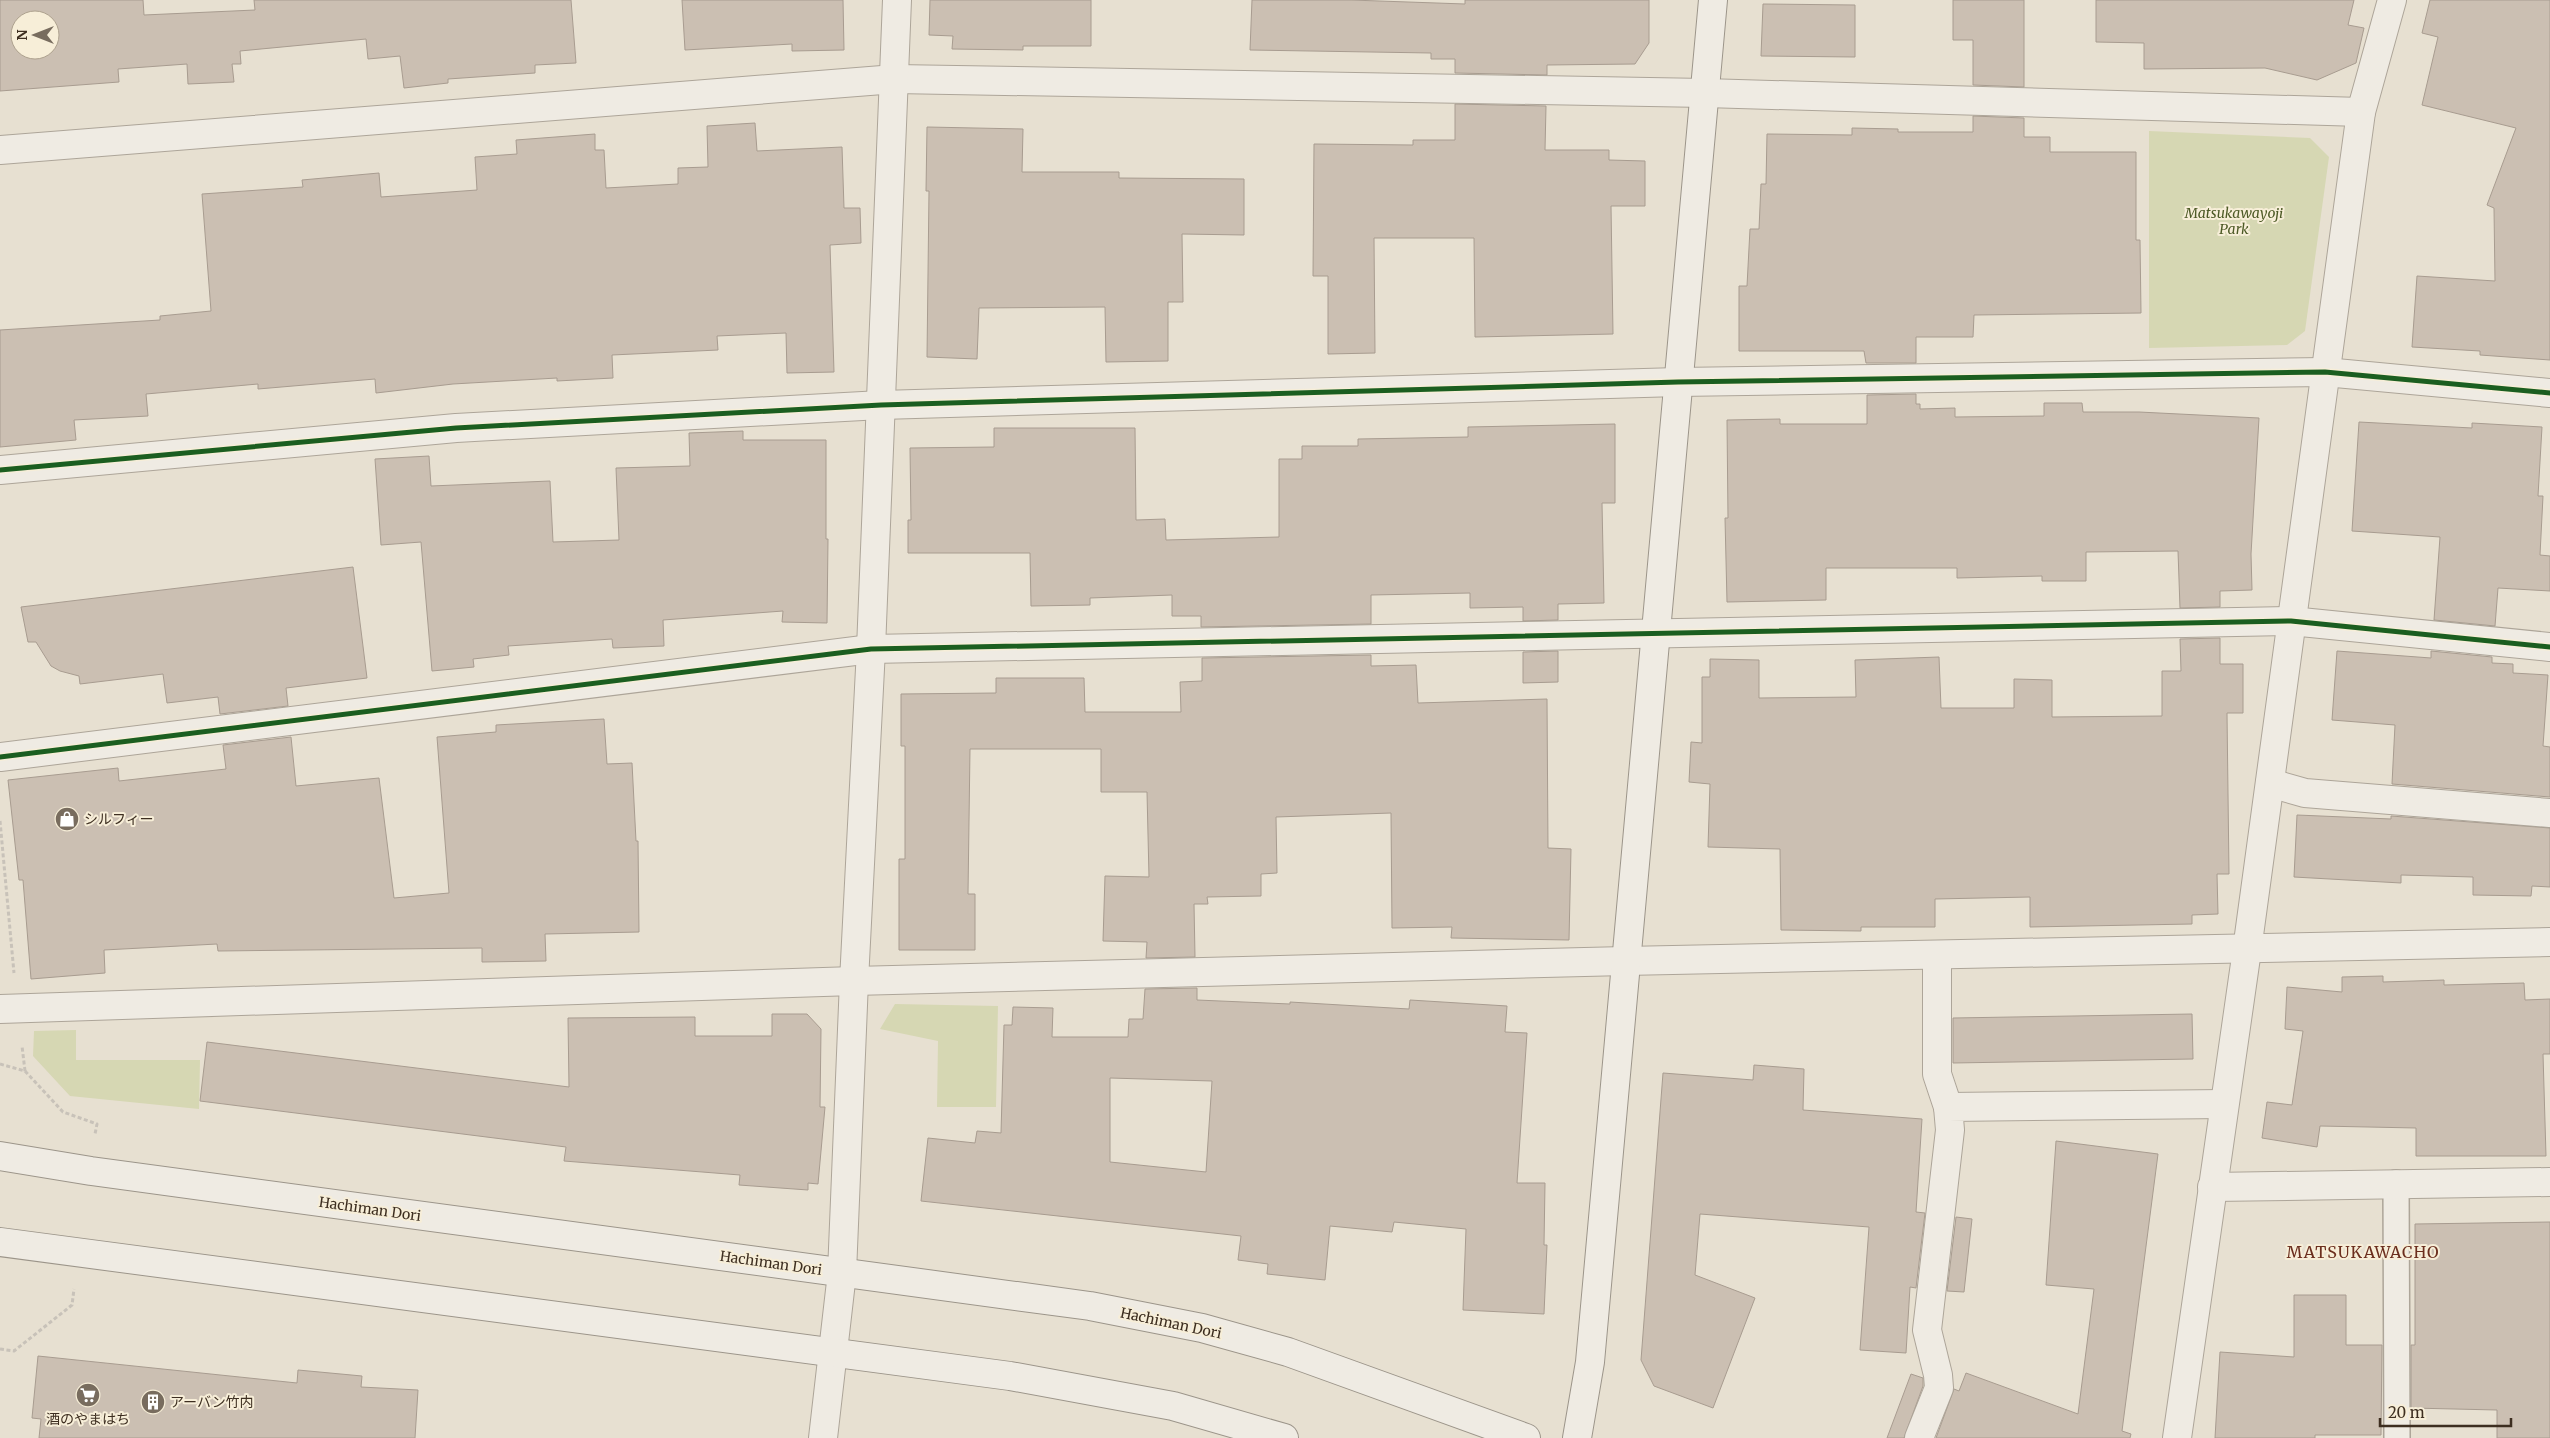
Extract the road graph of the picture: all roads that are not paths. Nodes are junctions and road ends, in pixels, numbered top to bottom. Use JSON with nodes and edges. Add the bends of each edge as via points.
{"nodes":[{"id":1,"x":897,"y":0,"type":"edge"},
{"id":2,"x":1713,"y":0,"type":"edge"},
{"id":3,"x":2392,"y":0,"type":"edge"},
{"id":4,"x":894,"y":79,"type":"junction"},
{"id":5,"x":1705,"y":93,"type":"junction"},
{"id":6,"x":2360,"y":112,"type":"junction"},
{"id":7,"x":0,"y":150,"type":"edge"},
{"id":8,"x":2325,"y":372,"type":"junction"},
{"id":9,"x":1678,"y":382,"type":"junction"},
{"id":10,"x":2550,"y":393,"type":"edge"},
{"id":11,"x":881,"y":405,"type":"junction"},
{"id":12,"x":0,"y":470,"type":"edge"},
{"id":13,"x":2291,"y":621,"type":"junction"},
{"id":14,"x":1654,"y":634,"type":"junction"},
{"id":15,"x":2550,"y":647,"type":"edge"},
{"id":16,"x":871,"y":650,"type":"junction"},
{"id":17,"x":0,"y":757,"type":"edge"},
{"id":18,"x":2270,"y":783,"type":"junction"},
{"id":19,"x":2550,"y":813,"type":"edge"},
{"id":20,"x":2550,"y":942,"type":"edge"},
{"id":21,"x":2247,"y":950,"type":"junction"},
{"id":22,"x":1937,"y":956,"type":"junction"},
{"id":23,"x":1625,"y":961,"type":"junction"},
{"id":24,"x":854,"y":981,"type":"junction"},
{"id":25,"x":9,"y":1008,"type":"edge"},
{"id":26,"x":2224,"y":1104,"type":"junction"},
{"id":27,"x":1948,"y":1107,"type":"junction"},
{"id":28,"x":0,"y":1156,"type":"edge"},
{"id":29,"x":2550,"y":1182,"type":"edge"},
{"id":30,"x":2396,"y":1183,"type":"junction"},
{"id":31,"x":2212,"y":1187,"type":"junction"},
{"id":32,"x":0,"y":1242,"type":"edge"},
{"id":33,"x":842,"y":1273,"type":"junction"},
{"id":34,"x":833,"y":1354,"type":"junction"},
{"id":35,"x":822,"y":1438,"type":"edge"},
{"id":36,"x":1284,"y":1438,"type":"edge"},
{"id":37,"x":1526,"y":1438,"type":"edge"},
{"id":38,"x":1577,"y":1438,"type":"edge"},
{"id":39,"x":1919,"y":1438,"type":"edge"},
{"id":40,"x":2177,"y":1438,"type":"edge"},
{"id":41,"x":2397,"y":1438,"type":"edge"}],
"edges":[{"from":1,"to":4,"type":"street"},
{"from":2,"to":5,"type":"street"},
{"from":3,"to":6,"type":"street"},
{"from":4,"to":5,"type":"street"},
{"from":4,"to":7,"type":"street"},
{"from":4,"to":11,"type":"street"},
{"from":5,"to":6,"type":"street"},
{"from":5,"to":9,"type":"street"},
{"from":6,"to":8,"type":"street"},
{"from":8,"to":9,"type":"street"},
{"from":8,"to":10,"type":"street"},
{"from":8,"to":13,"type":"street"},
{"from":9,"to":11,"type":"street"},
{"from":9,"to":14,"type":"street"},
{"from":11,"to":12,"type":"street","via":[[456,428]]},
{"from":11,"to":16,"type":"street"},
{"from":13,"to":14,"type":"street"},
{"from":13,"to":15,"type":"street"},
{"from":13,"to":18,"type":"street"},
{"from":14,"to":16,"type":"street"},
{"from":14,"to":23,"type":"street"},
{"from":16,"to":17,"type":"street"},
{"from":16,"to":24,"type":"street"},
{"from":18,"to":19,"type":"street","via":[[2304,793]]},
{"from":18,"to":21,"type":"street"},
{"from":20,"to":21,"type":"street"},
{"from":21,"to":22,"type":"street"},
{"from":21,"to":26,"type":"street"},
{"from":22,"to":23,"type":"street"},
{"from":22,"to":27,"type":"street","via":[[1937,1074]]},
{"from":23,"to":24,"type":"street"},
{"from":23,"to":38,"type":"street","via":[[1590,1362]]},
{"from":24,"to":25,"type":"street"},
{"from":24,"to":33,"type":"street"},
{"from":26,"to":27,"type":"street"},
{"from":26,"to":31,"type":"street"},
{"from":27,"to":39,"type":"street","via":[[1950,1130],[1927,1330],[1939,1388]]},
{"from":28,"to":33,"type":"street","name":"Hachiman Dori"},
{"from":29,"to":30,"type":"street"},
{"from":30,"to":31,"type":"street"},
{"from":30,"to":41,"type":"lane"},
{"from":31,"to":40,"type":"street"},
{"from":32,"to":34,"type":"street"},
{"from":33,"to":34,"type":"street"},
{"from":33,"to":37,"type":"street","name":"Hachiman Dori","via":[[1090,1306],[1202,1328],[1288,1352]]},
{"from":34,"to":35,"type":"street"},
{"from":34,"to":36,"type":"street","via":[[1010,1376],[1106,1392],[1173,1406]]}]}
